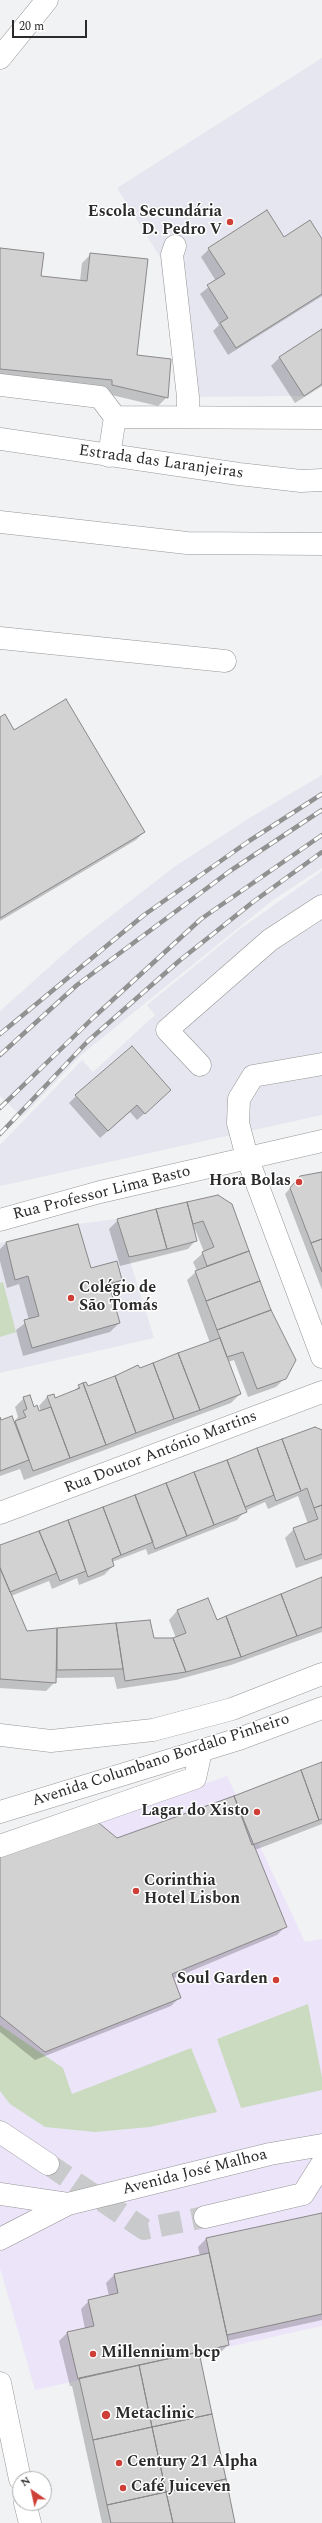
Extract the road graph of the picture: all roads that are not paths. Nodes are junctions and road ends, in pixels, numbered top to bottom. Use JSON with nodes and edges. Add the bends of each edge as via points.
{"nodes":[{"id":1,"x":47,"y":0,"type":"edge"},
{"id":2,"x":0,"y":58,"type":"edge"},
{"id":3,"x":174,"y":246,"type":"dead end"},
{"id":4,"x":0,"y":385,"type":"edge"},
{"id":5,"x":114,"y":417,"type":"junction"},
{"id":6,"x":188,"y":417,"type":"junction"},
{"id":7,"x":322,"y":418,"type":"edge"},
{"id":8,"x":0,"y":439,"type":"edge"},
{"id":9,"x":109,"y":456,"type":"junction"},
{"id":10,"x":322,"y":480,"type":"edge"},
{"id":11,"x":0,"y":522,"type":"edge"},
{"id":12,"x":322,"y":544,"type":"edge"},
{"id":13,"x":0,"y":638,"type":"edge"},
{"id":14,"x":225,"y":661,"type":"dead end"},
{"id":15,"x":322,"y":906,"type":"edge"},
{"id":16,"x":322,"y":1064,"type":"edge"},
{"id":17,"x":200,"y":1065,"type":"dead end"},
{"id":18,"x":322,"y":1141,"type":"edge"},
{"id":19,"x":247,"y":1158,"type":"junction"},
{"id":20,"x":0,"y":1220,"type":"edge"},
{"id":21,"x":322,"y":1357,"type":"edge"},
{"id":22,"x":322,"y":1392,"type":"edge"},
{"id":23,"x":0,"y":1513,"type":"edge"},
{"id":24,"x":322,"y":1674,"type":"edge"},
{"id":25,"x":322,"y":1708,"type":"edge"},
{"id":26,"x":0,"y":1735,"type":"edge"},
{"id":27,"x":201,"y":1751,"type":"junction"},
{"id":28,"x":0,"y":1812,"type":"edge"},
{"id":29,"x":0,"y":1846,"type":"edge"},
{"id":30,"x":0,"y":2132,"type":"edge"},
{"id":31,"x":322,"y":2145,"type":"edge"},
{"id":32,"x":48,"y":2164,"type":"tunnel mouth"},
{"id":33,"x":322,"y":2164,"type":"edge"},
{"id":34,"x":0,"y":2194,"type":"edge"},
{"id":35,"x":68,"y":2204,"type":"junction"},
{"id":36,"x":204,"y":2217,"type":"tunnel mouth"},
{"id":37,"x":0,"y":2239,"type":"edge"},
{"id":38,"x":0,"y":2383,"type":"edge"},
{"id":39,"x":18,"y":2471,"type":"edge"},
{"id":40,"x":27,"y":2511,"type":"edge"},
{"id":41,"x":30,"y":2523,"type":"edge"}],
"edges":[{"from":1,"to":2,"type":"street"},
{"from":3,"to":6,"type":"street","via":[[172,255]]},
{"from":4,"to":5,"type":"street","via":[[100,397]]},
{"from":5,"to":6,"type":"street"},
{"from":5,"to":9,"type":"street"},
{"from":6,"to":7,"type":"street"},
{"from":8,"to":9,"type":"street","name":"Estrada das Laranjeiras"},
{"from":9,"to":10,"type":"street","name":"Estrada das Laranjeiras","via":[[301,481]]},
{"from":11,"to":12,"type":"street","via":[[188,543]]},
{"from":13,"to":14,"type":"street"},
{"from":15,"to":17,"type":"street","via":[[270,940],[167,1030]]},
{"from":16,"to":19,"type":"street","via":[[253,1076],[239,1098],[238,1123]]},
{"from":18,"to":19,"type":"street","name":"Rua Professor Lima Basto"},
{"from":19,"to":20,"type":"street","name":"Rua Professor Lima Basto","via":[[100,1192]]},
{"from":19,"to":21,"type":"street"},
{"from":22,"to":23,"type":"street","name":"Rua Doutor António Martins"},
{"from":24,"to":26,"type":"street","name":"Avenida Columbano Bordalo Pinheiro","via":[[232,1709],[153,1730],[51,1740]]},
{"from":25,"to":27,"type":"street","name":"Avenida Columbano Bordalo Pinheiro"},
{"from":27,"to":28,"type":"street","name":"Avenida Columbano Bordalo Pinheiro"},
{"from":27,"to":29,"type":"street","via":[[195,1778]]},
{"from":30,"to":32,"type":"street"},
{"from":31,"to":35,"type":"street","name":"Avenida José Malhoa","via":[[270,2154]]},
{"from":33,"to":36,"type":"street","via":[[303,2194]]},
{"from":34,"to":35,"type":"street","name":"Avenida José Malhoa"},
{"from":35,"to":37,"type":"street","name":"Avenida José Malhoa"},
{"from":38,"to":39,"type":"street"},
{"from":40,"to":41,"type":"street"}]}
